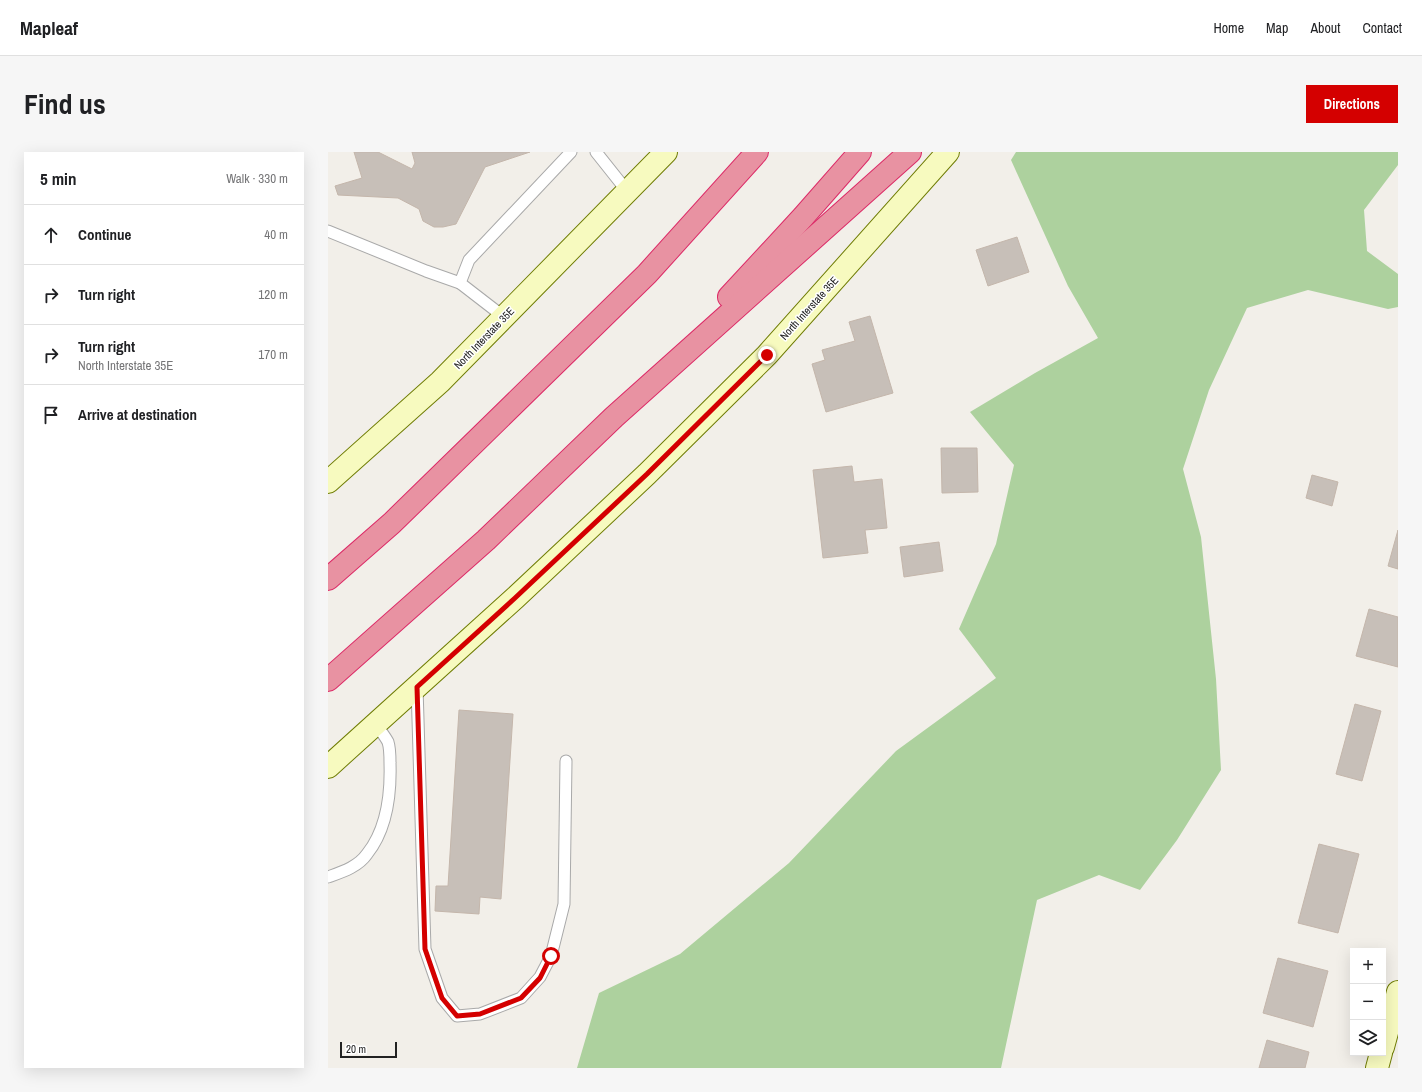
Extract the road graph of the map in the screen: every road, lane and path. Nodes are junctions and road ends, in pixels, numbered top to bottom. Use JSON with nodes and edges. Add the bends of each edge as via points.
{"nodes":[{"id":1,"x":571,"y":152,"type":"edge"},
{"id":2,"x":596,"y":152,"type":"edge"},
{"id":3,"x":666,"y":152,"type":"edge"},
{"id":4,"x":757,"y":152,"type":"edge"},
{"id":5,"x":860,"y":152,"type":"edge"},
{"id":6,"x":910,"y":152,"type":"edge"},
{"id":7,"x":948,"y":152,"type":"edge"},
{"id":8,"x":627,"y":191,"type":"junction"},
{"id":9,"x":328,"y":231,"type":"edge"},
{"id":10,"x":460,"y":283,"type":"junction"},
{"id":11,"x":504,"y":317,"type":"junction"},
{"id":12,"x":614,"y":417,"type":"junction"},
{"id":13,"x":328,"y":482,"type":"edge"},
{"id":14,"x":328,"y":578,"type":"edge"},
{"id":15,"x":328,"y":680,"type":"edge"},
{"id":16,"x":417,"y":687,"type":"junction"},
{"id":17,"x":376,"y":724,"type":"junction"},
{"id":18,"x":566,"y":761,"type":"dead end"},
{"id":19,"x":328,"y":767,"type":"edge"},
{"id":20,"x":328,"y":877,"type":"edge"},
{"id":21,"x":1398,"y":992,"type":"edge"},
{"id":22,"x":1386,"y":1036,"type":"edge"},
{"id":23,"x":1381,"y":1056,"type":"edge"},
{"id":24,"x":1378,"y":1068,"type":"edge"}],
"edges":[{"from":1,"to":10,"type":"lane","via":[[469,260]]},
{"from":2,"to":8,"type":"lane"},
{"from":3,"to":8,"type":"main road","name":"North Interstate 35E"},
{"from":4,"to":14,"type":"highway","via":[[647,274],[392,523]]},
{"from":5,"to":12,"type":"highway","via":[[727,300]]},
{"from":6,"to":12,"type":"highway"},
{"from":7,"to":16,"type":"main road","name":"North Interstate 35E","via":[[767,355],[647,474]]},
{"from":8,"to":11,"type":"main road","name":"North Interstate 35E"},
{"from":9,"to":10,"type":"lane"},
{"from":10,"to":11,"type":"lane"},
{"from":11,"to":13,"type":"main road","name":"North Interstate 35E","via":[[440,382]]},
{"from":12,"to":15,"type":"highway","via":[[486,540]]},
{"from":16,"to":17,"type":"main road","name":"North Interstate 35E"},
{"from":16,"to":18,"type":"lane","via":[[425,949],[442,998],[457,1016],[480,1014],[521,998],[540,978],[551,956],[564,904]]},
{"from":17,"to":19,"type":"main road","name":"North Interstate 35E"},
{"from":17,"to":20,"type":"lane","via":[[388,742],[390,754],[386,812],[379,834],[367,855],[348,870]]},
{"from":21,"to":22,"type":"main road"},
{"from":23,"to":24,"type":"main road"}]}
